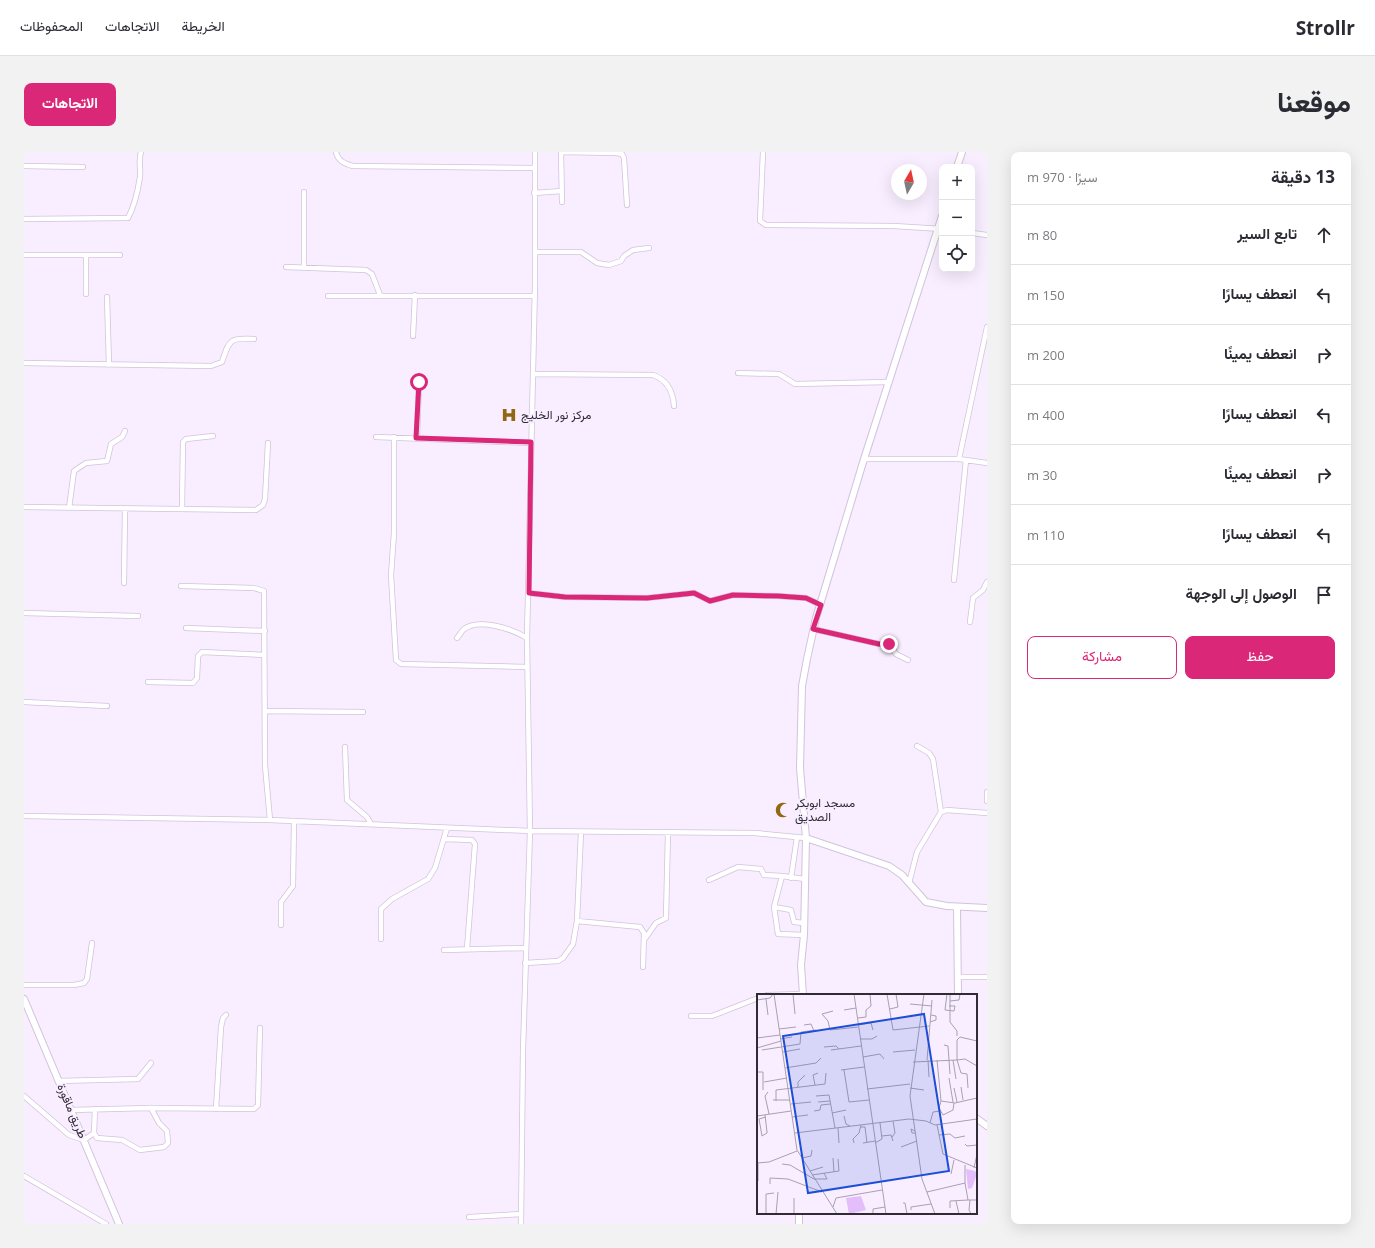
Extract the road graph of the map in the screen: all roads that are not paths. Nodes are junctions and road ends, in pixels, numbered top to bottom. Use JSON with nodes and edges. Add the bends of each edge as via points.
{"nodes":[{"id":1,"x":141,"y":152,"type":"edge"},
{"id":2,"x":336,"y":152,"type":"edge"},
{"id":3,"x":534,"y":152,"type":"edge"},
{"id":4,"x":562,"y":152,"type":"edge"},
{"id":5,"x":763,"y":152,"type":"edge"},
{"id":6,"x":962,"y":152,"type":"edge"},
{"id":7,"x":958,"y":164,"type":"edge"},
{"id":8,"x":24,"y":166,"type":"edge"},
{"id":9,"x":83,"y":167,"type":"dead end"},
{"id":10,"x":534,"y":168,"type":"junction"},
{"id":11,"x":562,"y":191,"type":"junction"},
{"id":12,"x":304,"y":192,"type":"dead end"},
{"id":13,"x":534,"y":193,"type":"junction"},
{"id":14,"x":562,"y":202,"type":"dead end"},
{"id":15,"x":627,"y":204,"type":"dead end"},
{"id":16,"x":24,"y":219,"type":"edge"},
{"id":17,"x":939,"y":229,"type":"edge"},
{"id":18,"x":939,"y":232,"type":"edge"},
{"id":19,"x":975,"y":233,"type":"edge"},
{"id":20,"x":987,"y":235,"type":"edge"},
{"id":21,"x":649,"y":248,"type":"dead end"},
{"id":22,"x":535,"y":252,"type":"junction"},
{"id":23,"x":24,"y":255,"type":"edge"},
{"id":24,"x":86,"y":255,"type":"junction"},
{"id":25,"x":120,"y":255,"type":"dead end"},
{"id":26,"x":286,"y":267,"type":"dead end"},
{"id":27,"x":304,"y":267,"type":"junction"},
{"id":28,"x":86,"y":294,"type":"dead end"},
{"id":29,"x":380,"y":295,"type":"junction"},
{"id":30,"x":107,"y":296,"type":"dead end"},
{"id":31,"x":328,"y":296,"type":"dead end"},
{"id":32,"x":415,"y":296,"type":"junction"},
{"id":33,"x":535,"y":296,"type":"junction"},
{"id":34,"x":987,"y":327,"type":"edge"},
{"id":35,"x":413,"y":336,"type":"dead end"},
{"id":36,"x":254,"y":339,"type":"dead end"},
{"id":37,"x":24,"y":363,"type":"edge"},
{"id":38,"x":109,"y":365,"type":"junction"},
{"id":39,"x":738,"y":373,"type":"dead end"},
{"id":40,"x":533,"y":374,"type":"junction"},
{"id":41,"x":419,"y":382,"type":"dead end"},
{"id":42,"x":889,"y":382,"type":"junction"},
{"id":43,"x":674,"y":406,"type":"dead end"},
{"id":44,"x":125,"y":431,"type":"dead end"},
{"id":45,"x":214,"y":436,"type":"dead end"},
{"id":46,"x":376,"y":437,"type":"dead end"},
{"id":47,"x":394,"y":437,"type":"junction"},
{"id":48,"x":416,"y":438,"type":"junction"},
{"id":49,"x":531,"y":442,"type":"junction"},
{"id":50,"x":268,"y":443,"type":"dead end"},
{"id":51,"x":864,"y":459,"type":"junction"},
{"id":52,"x":959,"y":459,"type":"junction"},
{"id":53,"x":966,"y":460,"type":"junction"},
{"id":54,"x":987,"y":463,"type":"edge"},
{"id":55,"x":24,"y":507,"type":"edge"},
{"id":56,"x":69,"y":508,"type":"junction"},
{"id":57,"x":182,"y":508,"type":"junction"},
{"id":58,"x":126,"y":509,"type":"junction"},
{"id":59,"x":954,"y":580,"type":"dead end"},
{"id":60,"x":987,"y":582,"type":"edge"},
{"id":61,"x":124,"y":583,"type":"dead end"},
{"id":62,"x":181,"y":586,"type":"dead end"},
{"id":63,"x":529,"y":593,"type":"junction"},
{"id":64,"x":821,"y":605,"type":"junction"},
{"id":65,"x":24,"y":613,"type":"edge"},
{"id":66,"x":138,"y":616,"type":"dead end"},
{"id":67,"x":970,"y":622,"type":"dead end"},
{"id":68,"x":186,"y":628,"type":"dead end"},
{"id":69,"x":813,"y":629,"type":"junction"},
{"id":70,"x":265,"y":631,"type":"junction"},
{"id":71,"x":457,"y":638,"type":"dead end"},
{"id":72,"x":527,"y":638,"type":"junction"},
{"id":73,"x":264,"y":655,"type":"junction"},
{"id":74,"x":908,"y":660,"type":"dead end"},
{"id":75,"x":527,"y":667,"type":"junction"},
{"id":76,"x":148,"y":682,"type":"dead end"},
{"id":77,"x":24,"y":702,"type":"edge"},
{"id":78,"x":107,"y":706,"type":"dead end"},
{"id":79,"x":265,"y":712,"type":"junction"},
{"id":80,"x":363,"y":712,"type":"dead end"},
{"id":81,"x":917,"y":746,"type":"dead end"},
{"id":82,"x":345,"y":747,"type":"dead end"},
{"id":83,"x":987,"y":792,"type":"edge"},
{"id":84,"x":987,"y":801,"type":"edge"},
{"id":85,"x":941,"y":812,"type":"junction"},
{"id":86,"x":987,"y":813,"type":"edge"},
{"id":87,"x":24,"y":816,"type":"edge"},
{"id":88,"x":270,"y":820,"type":"junction"},
{"id":89,"x":294,"y":821,"type":"junction"},
{"id":90,"x":371,"y":824,"type":"junction"},
{"id":91,"x":447,"y":828,"type":"junction"},
{"id":92,"x":530,"y":831,"type":"junction"},
{"id":93,"x":581,"y":832,"type":"junction"},
{"id":94,"x":668,"y":832,"type":"junction"},
{"id":95,"x":797,"y":837,"type":"junction"},
{"id":96,"x":445,"y":838,"type":"junction"},
{"id":97,"x":806,"y":838,"type":"junction"},
{"id":98,"x":782,"y":876,"type":"junction"},
{"id":99,"x":791,"y":878,"type":"junction"},
{"id":100,"x":805,"y":879,"type":"junction"},
{"id":101,"x":708,"y":880,"type":"dead end"},
{"id":102,"x":909,"y":883,"type":"junction"},
{"id":103,"x":774,"y":907,"type":"junction"},
{"id":104,"x":957,"y":907,"type":"junction"},
{"id":105,"x":987,"y":908,"type":"edge"},
{"id":106,"x":576,"y":921,"type":"junction"},
{"id":107,"x":804,"y":923,"type":"junction"},
{"id":108,"x":280,"y":925,"type":"dead end"},
{"id":109,"x":804,"y":935,"type":"junction"},
{"id":110,"x":381,"y":939,"type":"dead end"},
{"id":111,"x":644,"y":940,"type":"junction"},
{"id":112,"x":92,"y":943,"type":"dead end"},
{"id":113,"x":526,"y":948,"type":"junction"},
{"id":114,"x":467,"y":949,"type":"junction"},
{"id":115,"x":444,"y":950,"type":"dead end"},
{"id":116,"x":525,"y":963,"type":"junction"},
{"id":117,"x":644,"y":967,"type":"dead end"},
{"id":118,"x":958,"y":977,"type":"junction"},
{"id":119,"x":987,"y":977,"type":"edge"},
{"id":120,"x":24,"y":985,"type":"edge"},
{"id":121,"x":803,"y":994,"type":"edge"},
{"id":122,"x":958,"y":994,"type":"edge"},
{"id":123,"x":757,"y":998,"type":"edge"},
{"id":124,"x":24,"y":999,"type":"edge"},
{"id":125,"x":226,"y":1015,"type":"dead end"},
{"id":126,"x":691,"y":1016,"type":"dead end"},
{"id":127,"x":260,"y":1028,"type":"dead end"},
{"id":128,"x":151,"y":1064,"type":"dead end"},
{"id":129,"x":58,"y":1081,"type":"junction"},
{"id":130,"x":24,"y":1096,"type":"edge"},
{"id":131,"x":151,"y":1108,"type":"junction"},
{"id":132,"x":95,"y":1109,"type":"junction"},
{"id":133,"x":216,"y":1109,"type":"junction"},
{"id":134,"x":71,"y":1110,"type":"junction"},
{"id":135,"x":977,"y":1119,"type":"edge"},
{"id":136,"x":987,"y":1126,"type":"edge"},
{"id":137,"x":94,"y":1133,"type":"junction"},
{"id":138,"x":84,"y":1140,"type":"junction"},
{"id":139,"x":24,"y":1176,"type":"edge"},
{"id":140,"x":521,"y":1214,"type":"junction"},
{"id":141,"x":469,"y":1217,"type":"dead end"},
{"id":142,"x":106,"y":1224,"type":"edge"},
{"id":143,"x":119,"y":1224,"type":"edge"},
{"id":144,"x":521,"y":1224,"type":"edge"}],
"edges":[{"from":1,"to":16,"type":"street","via":[[138,160],[138,188],[128,218]]},
{"from":2,"to":10,"type":"street","via":[[340,160],[353,166]]},
{"from":3,"to":10,"type":"street"},
{"from":4,"to":11,"type":"street"},
{"from":4,"to":15,"type":"street","via":[[622,154]]},
{"from":5,"to":17,"type":"street","via":[[760,221],[762,223]]},
{"from":6,"to":7,"type":"street"},
{"from":8,"to":9,"type":"street"},
{"from":10,"to":13,"type":"street"},
{"from":11,"to":13,"type":"street"},
{"from":11,"to":14,"type":"street"},
{"from":12,"to":27,"type":"street"},
{"from":13,"to":22,"type":"street"},
{"from":18,"to":42,"type":"street"},
{"from":19,"to":20,"type":"street"},
{"from":21,"to":22,"type":"street","via":[[633,250],[620,261],[609,265],[597,263],[580,252]]},
{"from":22,"to":33,"type":"street"},
{"from":23,"to":24,"type":"street"},
{"from":24,"to":25,"type":"street"},
{"from":24,"to":28,"type":"street"},
{"from":26,"to":27,"type":"street"},
{"from":27,"to":29,"type":"street","via":[[366,270],[372,274]]},
{"from":29,"to":31,"type":"street"},
{"from":29,"to":32,"type":"street"},
{"from":30,"to":38,"type":"street"},
{"from":32,"to":33,"type":"street"},
{"from":32,"to":35,"type":"street"},
{"from":33,"to":40,"type":"street"},
{"from":34,"to":52,"type":"street"},
{"from":36,"to":38,"type":"street","via":[[240,338],[231,341],[225,349],[222,362],[216,365]]},
{"from":37,"to":38,"type":"street"},
{"from":39,"to":42,"type":"street","via":[[779,374],[795,384]]},
{"from":40,"to":43,"type":"street","via":[[653,375],[671,390]]},
{"from":40,"to":49,"type":"street"},
{"from":41,"to":48,"type":"street"},
{"from":42,"to":51,"type":"street"},
{"from":44,"to":56,"type":"street","via":[[122,437],[111,444],[107,461],[86,463],[74,471]]},
{"from":45,"to":57,"type":"street","via":[[186,439],[184,442]]},
{"from":46,"to":47,"type":"street"},
{"from":47,"to":48,"type":"street"},
{"from":47,"to":75,"type":"street","via":[[394,533],[391,575],[396,660],[401,664]]},
{"from":48,"to":49,"type":"street"},
{"from":49,"to":63,"type":"street"},
{"from":50,"to":57,"type":"street","via":[[265,499],[260,507],[249,511]]},
{"from":51,"to":52,"type":"street"},
{"from":51,"to":64,"type":"street"},
{"from":52,"to":53,"type":"street"},
{"from":53,"to":54,"type":"street"},
{"from":53,"to":59,"type":"street"},
{"from":55,"to":56,"type":"street"},
{"from":56,"to":58,"type":"street"},
{"from":57,"to":58,"type":"street"},
{"from":58,"to":61,"type":"street"},
{"from":60,"to":67,"type":"street","via":[[974,598]]},
{"from":62,"to":70,"type":"street","via":[[261,589],[265,594]]},
{"from":63,"to":64,"type":"street","via":[[565,597],[647,598],[694,593],[710,601],[733,595],[778,596],[806,598]]},
{"from":63,"to":72,"type":"street"},
{"from":64,"to":69,"type":"street"},
{"from":65,"to":66,"type":"street"},
{"from":68,"to":70,"type":"street"},
{"from":69,"to":74,"type":"street","via":[[889,644],[896,654]]},
{"from":69,"to":97,"type":"street","via":[[802,686],[800,768]]},
{"from":70,"to":73,"type":"street"},
{"from":71,"to":72,"type":"street","via":[[462,630],[476,625],[486,625],[506,627]]},
{"from":72,"to":75,"type":"street"},
{"from":73,"to":76,"type":"street","via":[[202,652],[198,656],[197,678],[193,683]]},
{"from":73,"to":79,"type":"street"},
{"from":75,"to":92,"type":"street"},
{"from":77,"to":78,"type":"street"},
{"from":79,"to":80,"type":"street"},
{"from":79,"to":88,"type":"street","via":[[265,765]]},
{"from":81,"to":85,"type":"street","via":[[929,753],[933,759]]},
{"from":82,"to":90,"type":"street","via":[[347,800],[367,817]]},
{"from":83,"to":84,"type":"street"},
{"from":85,"to":86,"type":"street","via":[[947,810]]},
{"from":85,"to":102,"type":"street","via":[[916,852]]},
{"from":87,"to":88,"type":"street"},
{"from":88,"to":89,"type":"street"},
{"from":89,"to":90,"type":"street"},
{"from":89,"to":108,"type":"street","via":[[293,886],[281,902]]},
{"from":90,"to":91,"type":"street"},
{"from":91,"to":92,"type":"street"},
{"from":91,"to":96,"type":"street"},
{"from":92,"to":93,"type":"street"},
{"from":92,"to":113,"type":"street"},
{"from":93,"to":94,"type":"street"},
{"from":93,"to":106,"type":"street"},
{"from":94,"to":95,"type":"street","via":[[755,833]]},
{"from":94,"to":111,"type":"street","via":[[666,918],[656,923]]},
{"from":95,"to":97,"type":"street"},
{"from":95,"to":99,"type":"street"},
{"from":96,"to":110,"type":"street","via":[[435,868],[428,879],[392,899],[381,909]]},
{"from":96,"to":114,"type":"street","via":[[468,838],[475,844]]},
{"from":97,"to":100,"type":"street"},
{"from":97,"to":102,"type":"street","via":[[889,866]]},
{"from":98,"to":99,"type":"street"},
{"from":98,"to":101,"type":"street","via":[[764,875],[762,869],[738,867]]},
{"from":98,"to":103,"type":"street"},
{"from":99,"to":100,"type":"street"},
{"from":100,"to":107,"type":"street"},
{"from":102,"to":104,"type":"street","via":[[926,902]]},
{"from":103,"to":107,"type":"street","via":[[791,910],[794,922]]},
{"from":103,"to":109,"type":"street","via":[[778,934]]},
{"from":104,"to":105,"type":"street"},
{"from":104,"to":118,"type":"street"},
{"from":106,"to":111,"type":"street","via":[[640,926]]},
{"from":106,"to":116,"type":"street","via":[[573,944],[563,958],[558,961]]},
{"from":107,"to":109,"type":"street"},
{"from":109,"to":121,"type":"street","via":[[801,966]]},
{"from":111,"to":117,"type":"street"},
{"from":112,"to":120,"type":"street","via":[[87,979],[84,983]]},
{"from":113,"to":114,"type":"street"},
{"from":113,"to":116,"type":"street"},
{"from":114,"to":115,"type":"street"},
{"from":116,"to":140,"type":"street"},
{"from":118,"to":119,"type":"street"},
{"from":118,"to":122,"type":"street"},
{"from":123,"to":126,"type":"street","via":[[712,1016]]},
{"from":124,"to":129,"type":"street","name":"طريق ماقورة"},
{"from":125,"to":133,"type":"street","via":[[221,1027]]},
{"from":127,"to":133,"type":"street","via":[[258,1105],[254,1109]]},
{"from":128,"to":129,"type":"street","via":[[143,1075],[133,1080]]},
{"from":129,"to":134,"type":"street","name":"طريق ماقورة"},
{"from":130,"to":138,"type":"street","via":[[69,1135]]},
{"from":131,"to":132,"type":"street"},
{"from":131,"to":133,"type":"street"},
{"from":131,"to":137,"type":"street","via":[[167,1131],[168,1143],[164,1147],[140,1150],[122,1140],[97,1138]]},
{"from":132,"to":134,"type":"street"},
{"from":132,"to":137,"type":"street"},
{"from":134,"to":138,"type":"street","name":"طريق ماقورة"},
{"from":135,"to":136,"type":"street"},
{"from":137,"to":138,"type":"street"},
{"from":138,"to":143,"type":"street","name":"طريق ماقورة"},
{"from":139,"to":142,"type":"street"},
{"from":140,"to":141,"type":"street"},
{"from":140,"to":144,"type":"street"}]}
